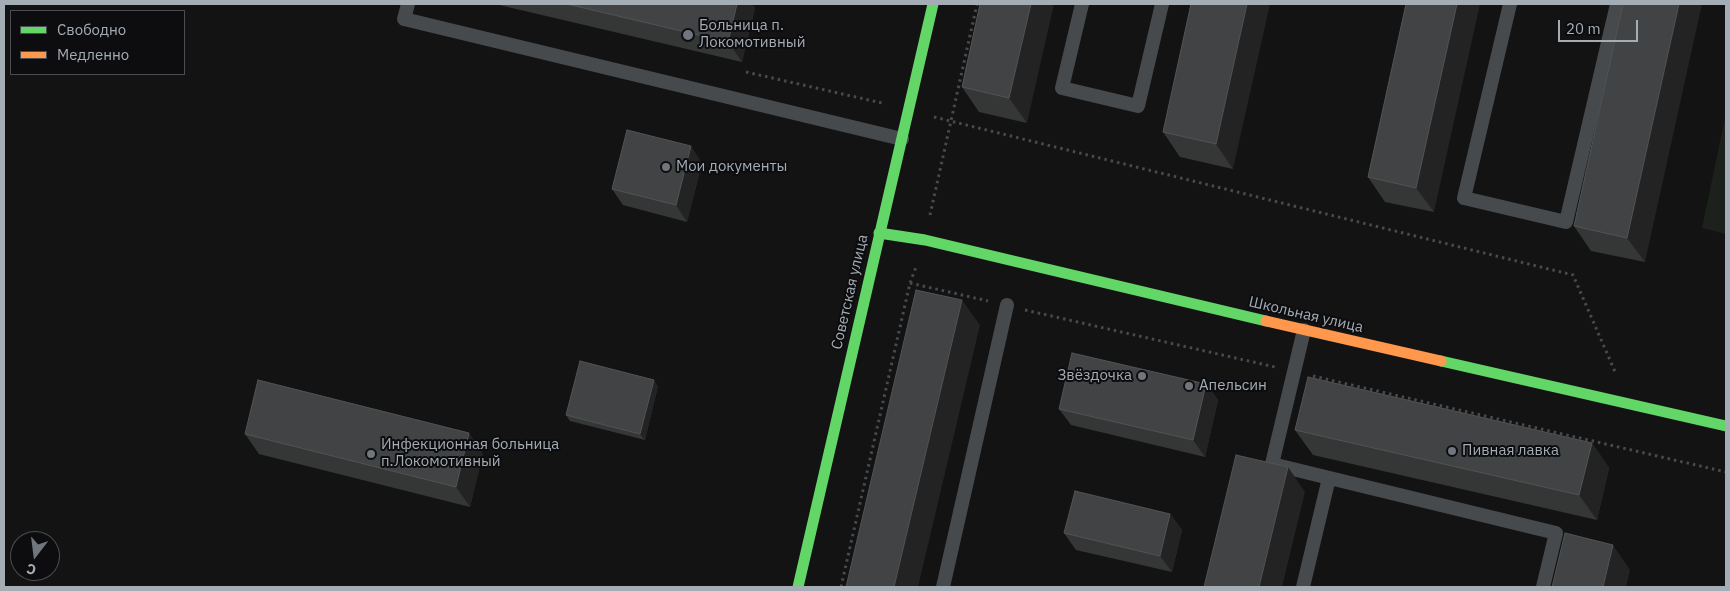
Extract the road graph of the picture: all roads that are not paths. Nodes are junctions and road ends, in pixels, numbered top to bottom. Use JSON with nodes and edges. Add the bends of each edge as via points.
{"nodes":[{"id":1,"x":408,"y":4,"type":"edge"},
{"id":2,"x":932,"y":4,"type":"edge"},
{"id":3,"x":1082,"y":4,"type":"edge"},
{"id":4,"x":1162,"y":4,"type":"edge"},
{"id":5,"x":1510,"y":4,"type":"edge"},
{"id":6,"x":1617,"y":4,"type":"edge"},
{"id":7,"x":902,"y":139,"type":"junction"},
{"id":8,"x":880,"y":232,"type":"junction"},
{"id":9,"x":1007,"y":306,"type":"road end"},
{"id":10,"x":1304,"y":330,"type":"junction"},
{"id":11,"x":1726,"y":426,"type":"edge"},
{"id":12,"x":1329,"y":478,"type":"junction"},
{"id":13,"x":798,"y":587,"type":"edge"},
{"id":14,"x":944,"y":587,"type":"edge"},
{"id":15,"x":1303,"y":587,"type":"edge"},
{"id":16,"x":1542,"y":587,"type":"edge"}],
"edges":[{"from":1,"to":7,"type":"lane","via":[[404,19]]},
{"from":2,"to":7,"type":"street","name":"Советская улица"},
{"from":3,"to":4,"type":"lane","via":[[1062,88],[1138,106]]},
{"from":5,"to":6,"type":"lane","via":[[1464,198],[1566,222]]},
{"from":7,"to":8,"type":"street","name":"Советская улица"},
{"from":8,"to":10,"type":"street","name":"Школьная улица"},
{"from":8,"to":13,"type":"street","name":"Советская улица"},
{"from":9,"to":14,"type":"lane"},
{"from":10,"to":11,"type":"street","name":"Школьная улица"},
{"from":10,"to":12,"type":"lane","via":[[1272,464]]},
{"from":12,"to":15,"type":"lane"},
{"from":12,"to":16,"type":"lane","via":[[1556,533]]}]}
